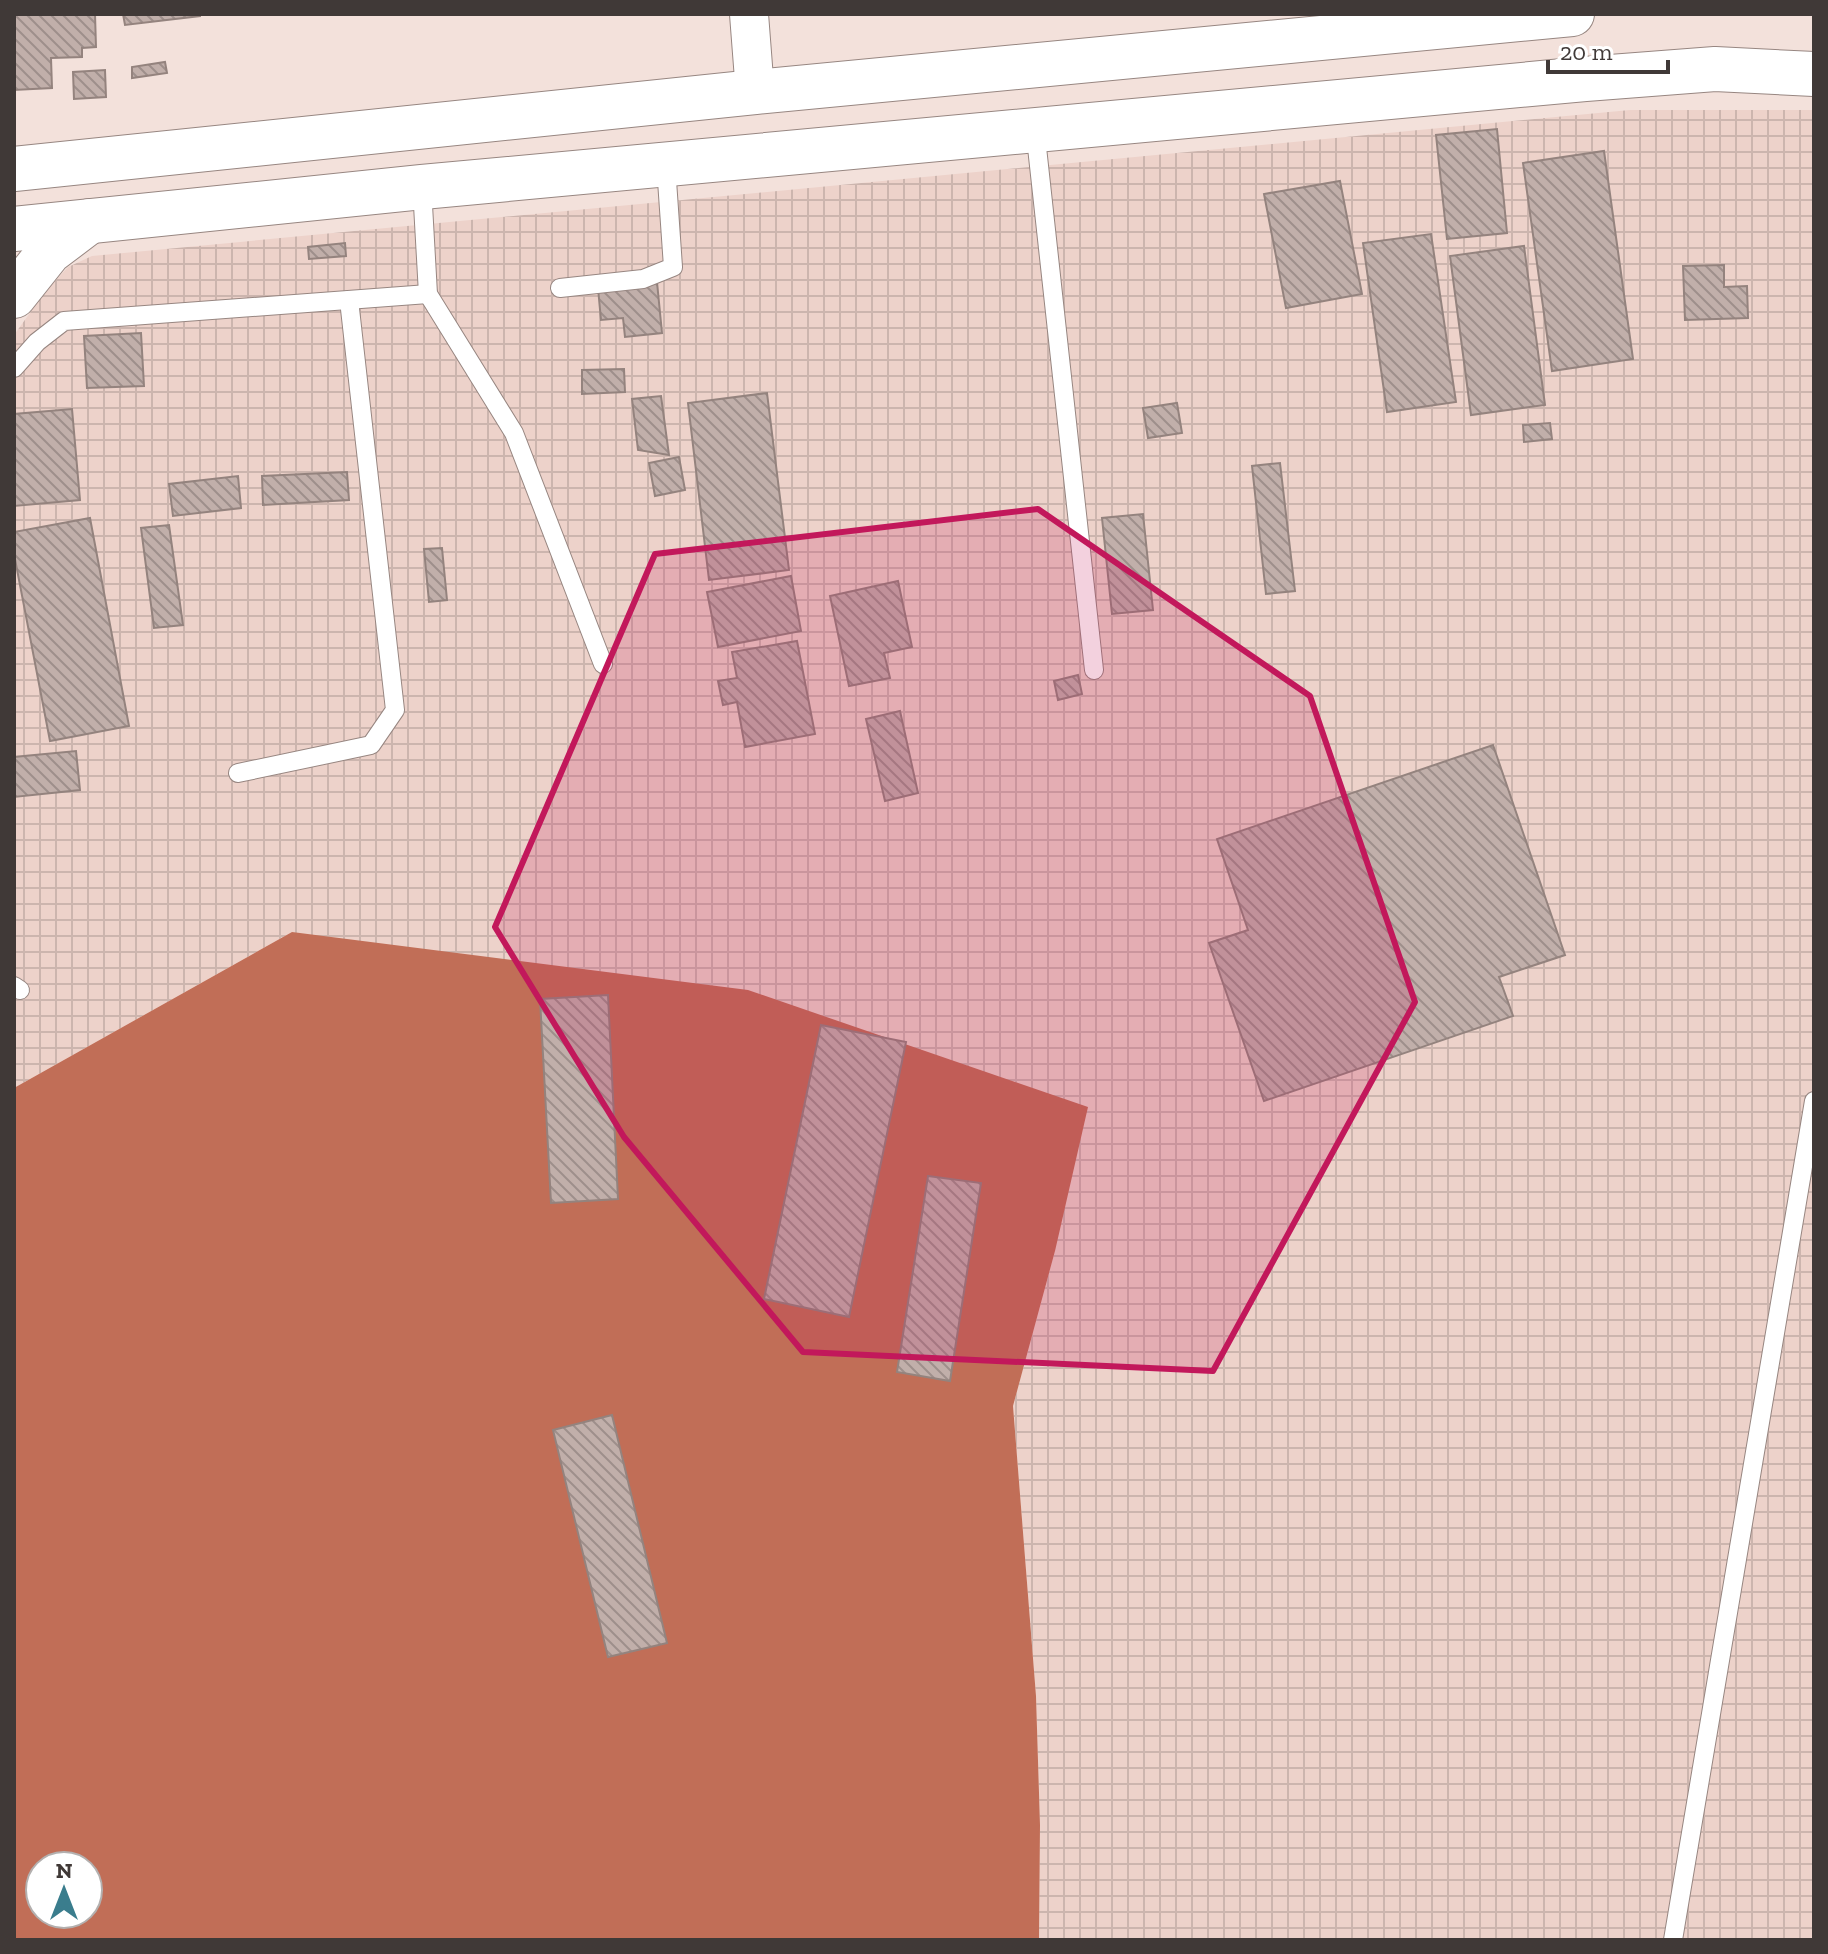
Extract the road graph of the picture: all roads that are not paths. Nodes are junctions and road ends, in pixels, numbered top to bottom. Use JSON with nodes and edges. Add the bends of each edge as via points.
{"nodes":[{"id":1,"x":749,"y":14,"type":"edge"},
{"id":2,"x":1572,"y":14,"type":"edge"},
{"id":3,"x":1814,"y":74,"type":"edge"},
{"id":4,"x":755,"y":92,"type":"junction"},
{"id":5,"x":1035,"y":129,"type":"junction"},
{"id":6,"x":666,"y":166,"type":"junction"},
{"id":7,"x":14,"y":169,"type":"edge"},
{"id":8,"x":422,"y":187,"type":"junction"},
{"id":9,"x":90,"y":221,"type":"junction"},
{"id":10,"x":14,"y":229,"type":"edge"},
{"id":11,"x":560,"y":288,"type":"dead end"},
{"id":12,"x":428,"y":294,"type":"junction"},
{"id":13,"x":14,"y":296,"type":"edge"},
{"id":14,"x":349,"y":300,"type":"junction"},
{"id":15,"x":14,"y":368,"type":"edge"},
{"id":16,"x":603,"y":664,"type":"dead end"},
{"id":17,"x":1094,"y":670,"type":"dead end"},
{"id":18,"x":238,"y":773,"type":"dead end"},
{"id":19,"x":1814,"y":1101,"type":"edge"},
{"id":20,"x":1673,"y":1940,"type":"edge"}],
"edges":[{"from":1,"to":4,"type":"street"},
{"from":2,"to":4,"type":"main road"},
{"from":3,"to":5,"type":"main road","via":[[1700,70]]},
{"from":4,"to":7,"type":"main road"},
{"from":5,"to":6,"type":"main road"},
{"from":5,"to":17,"type":"lane"},
{"from":6,"to":8,"type":"main road"},
{"from":6,"to":11,"type":"lane","via":[[673,267],[643,279]]},
{"from":8,"to":9,"type":"main road"},
{"from":8,"to":12,"type":"lane"},
{"from":9,"to":10,"type":"main road"},
{"from":9,"to":13,"type":"main road","via":[[49,252]]},
{"from":12,"to":14,"type":"lane"},
{"from":12,"to":16,"type":"lane","via":[[514,433]]},
{"from":14,"to":15,"type":"lane","via":[[64,321]]},
{"from":14,"to":18,"type":"lane","via":[[395,710],[371,745]]},
{"from":19,"to":20,"type":"lane"}]}
